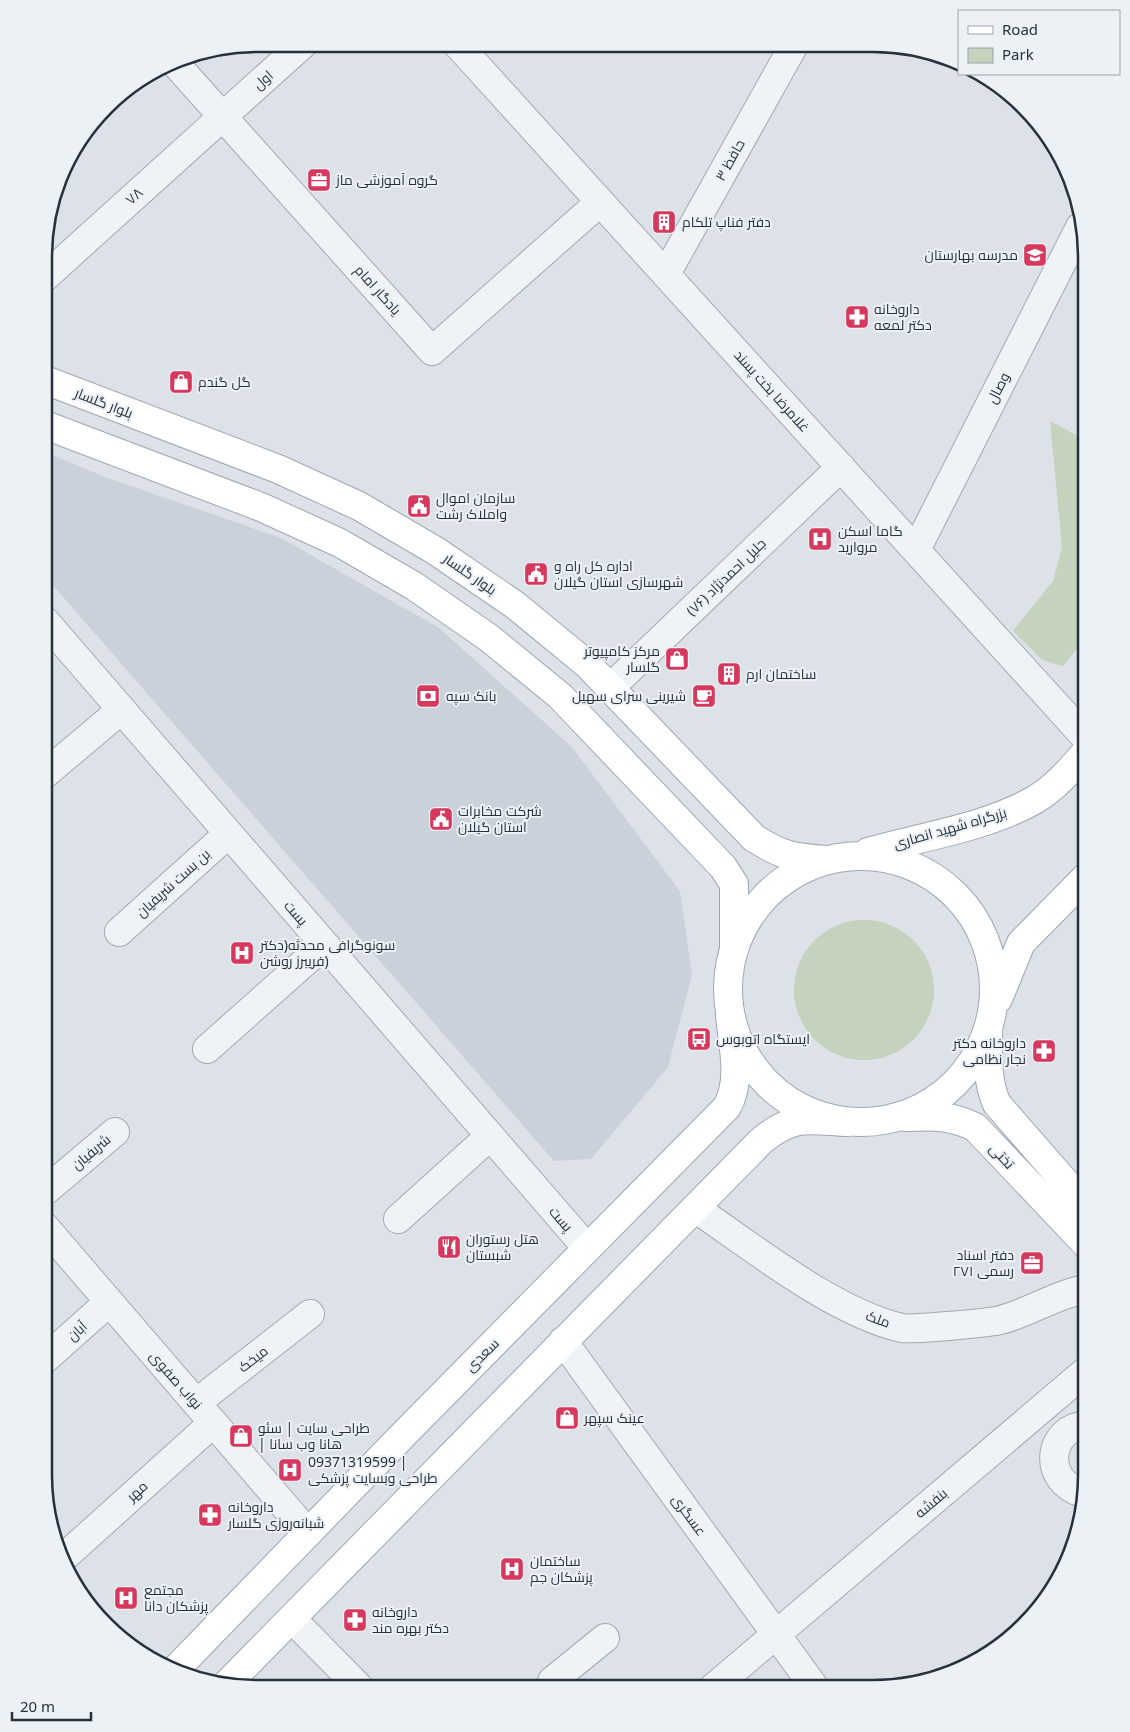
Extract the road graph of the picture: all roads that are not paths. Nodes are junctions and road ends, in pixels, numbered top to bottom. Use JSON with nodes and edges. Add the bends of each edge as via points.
{"nodes":[{"id":1,"x":294,"y":52,"type":"edge"},
{"id":2,"x":464,"y":52,"type":"edge"},
{"id":3,"x":790,"y":52,"type":"edge"},
{"id":4,"x":179,"y":68,"type":"edge"},
{"id":5,"x":222,"y":115,"type":"junction"},
{"id":6,"x":600,"y":202,"type":"junction"},
{"id":7,"x":1076,"y":234,"type":"edge"},
{"id":8,"x":52,"y":271,"type":"edge"},
{"id":9,"x":666,"y":274,"type":"junction"},
{"id":10,"x":52,"y":383,"type":"edge"},
{"id":11,"x":52,"y":428,"type":"edge"},
{"id":12,"x":841,"y":467,"type":"junction"},
{"id":13,"x":916,"y":550,"type":"junction"},
{"id":14,"x":52,"y":630,"type":"edge"},
{"id":15,"x":610,"y":688,"type":"junction"},
{"id":16,"x":121,"y":710,"type":"junction"},
{"id":17,"x":1078,"y":729,"type":"edge"},
{"id":18,"x":1078,"y":760,"type":"edge"},
{"id":19,"x":52,"y":768,"type":"edge"},
{"id":20,"x":228,"y":834,"type":"junction"},
{"id":21,"x":840,"y":858,"type":"junction"},
{"id":22,"x":1078,"y":884,"type":"edge"},
{"id":23,"x":119,"y":932,"type":"dead end"},
{"id":24,"x":324,"y":945,"type":"junction"},
{"id":25,"x":734,"y":947,"type":"junction"},
{"id":26,"x":730,"y":1016,"type":"junction"},
{"id":27,"x":989,"y":1024,"type":"junction"},
{"id":28,"x":207,"y":1048,"type":"dead end"},
{"id":29,"x":895,"y":1117,"type":"junction"},
{"id":30,"x":847,"y":1122,"type":"junction"},
{"id":31,"x":115,"y":1132,"type":"dead end"},
{"id":32,"x":490,"y":1136,"type":"junction"},
{"id":33,"x":52,"y":1185,"type":"edge"},
{"id":34,"x":1078,"y":1197,"type":"edge"},
{"id":35,"x":695,"y":1208,"type":"junction"},
{"id":36,"x":398,"y":1218,"type":"dead end"},
{"id":37,"x":52,"y":1235,"type":"edge"},
{"id":38,"x":1078,"y":1236,"type":"edge"},
{"id":39,"x":587,"y":1248,"type":"junction"},
{"id":40,"x":1078,"y":1290,"type":"edge"},
{"id":41,"x":109,"y":1302,"type":"junction"},
{"id":42,"x":310,"y":1314,"type":"dead end"},
{"id":43,"x":563,"y":1341,"type":"junction"},
{"id":44,"x":52,"y":1353,"type":"edge"},
{"id":45,"x":1078,"y":1378,"type":"edge"},
{"id":46,"x":1060,"y":1394,"type":"junction"},
{"id":47,"x":205,"y":1413,"type":"junction"},
{"id":48,"x":1076,"y":1429,"type":"edge"},
{"id":49,"x":1077,"y":1492,"type":"edge"},
{"id":50,"x":308,"y":1533,"type":"junction"},
{"id":51,"x":68,"y":1553,"type":"edge"},
{"id":52,"x":292,"y":1619,"type":"junction"},
{"id":53,"x":775,"y":1634,"type":"junction"},
{"id":54,"x":605,"y":1638,"type":"dead end"},
{"id":55,"x":180,"y":1665,"type":"edge"},
{"id":56,"x":234,"y":1678,"type":"edge"},
{"id":57,"x":352,"y":1680,"type":"edge"},
{"id":58,"x":553,"y":1680,"type":"edge"},
{"id":59,"x":722,"y":1680,"type":"edge"},
{"id":60,"x":809,"y":1680,"type":"edge"}],
"edges":[{"from":1,"to":5,"type":"street","name":"اول"},
{"from":2,"to":6,"type":"street","name":"غلامرضا بخت پسند"},
{"from":3,"to":9,"type":"street","name":"حافظ ۳"},
{"from":4,"to":5,"type":"street","name":"یادگار امام"},
{"from":5,"to":6,"type":"street","name":"یادگار امام","via":[[432,351]]},
{"from":5,"to":8,"type":"street","name":"۷۸"},
{"from":6,"to":9,"type":"street","name":"غلامرضا بخت پسند"},
{"from":7,"to":13,"type":"street","name":"وصال"},
{"from":9,"to":12,"type":"street","name":"غلامرضا بخت پسند"},
{"from":10,"to":15,"type":"main road","name":"بلوار گلسار","via":[[278,469],[359,506],[436,551],[515,605],[588,665]]},
{"from":11,"to":25,"type":"main road","via":[[261,507],[340,543],[414,586],[489,638],[560,696],[724,867],[734,884]]},
{"from":12,"to":13,"type":"street","name":"غلامرضا بخت پسند"},
{"from":12,"to":15,"type":"street","name":"جلیل احمدنژاد (۷۶)"},
{"from":13,"to":17,"type":"street","name":"غلامرضا بخت پسند"},
{"from":14,"to":16,"type":"street","name":"پست"},
{"from":15,"to":21,"type":"main road","name":"بلوار گلسار","via":[[754,838],[774,851],[794,858]]},
{"from":16,"to":19,"type":"street"},
{"from":16,"to":20,"type":"street","name":"پست"},
{"from":18,"to":21,"type":"main road","name":"بزرگراه شهید انصاری","via":[[1053,786],[1017,809],[991,819]]},
{"from":20,"to":23,"type":"street","name":"بن بست شریفیان"},
{"from":20,"to":24,"type":"street","name":"پست"},
{"from":21,"to":25,"type":"main road","via":[[802,869],[773,889],[750,915]]},
{"from":21,"to":27,"type":"main road","name":"بلوار گلسار","via":[[890,858],[917,867],[942,882],[963,902],[979,926],[990,952],[994,981]]},
{"from":22,"to":27,"type":"main road","via":[[1020,943]]},
{"from":24,"to":28,"type":"street"},
{"from":24,"to":32,"type":"street","name":"پست"},
{"from":25,"to":26,"type":"main road","name":"سعدی","via":[[728,981]]},
{"from":26,"to":30,"type":"main road","via":[[746,1057],[774,1090],[812,1113]]},
{"from":26,"to":39,"type":"main road","name":"سعدی","via":[[735,1077],[734,1095],[727,1107]]},
{"from":27,"to":29,"type":"main road","via":[[977,1055],[953,1085],[922,1107]]},
{"from":27,"to":34,"type":"main road","via":[[988,1071],[997,1104]]},
{"from":29,"to":30,"type":"main road"},
{"from":29,"to":38,"type":"main road","name":"تختی","via":[[957,1118],[975,1127]]},
{"from":30,"to":35,"type":"main road","via":[[794,1120],[783,1125],[761,1141]]},
{"from":31,"to":33,"type":"street","name":"شریفیان"},
{"from":32,"to":36,"type":"street"},
{"from":32,"to":39,"type":"street","name":"پست"},
{"from":35,"to":40,"type":"street","name":"ملک","via":[[810,1286],[863,1315],[903,1328],[997,1321]]},
{"from":35,"to":43,"type":"main road"},
{"from":37,"to":41,"type":"street","name":"نواب صفوی"},
{"from":39,"to":50,"type":"main road","name":"سعدی"},
{"from":41,"to":44,"type":"street","name":"آبان"},
{"from":41,"to":47,"type":"street","name":"نواب صفوی"},
{"from":42,"to":47,"type":"street","name":"میخک"},
{"from":43,"to":52,"type":"main road"},
{"from":43,"to":53,"type":"street","name":"عسگری"},
{"from":45,"to":46,"type":"street","name":"بنفشه"},
{"from":46,"to":48,"type":"street"},
{"from":46,"to":53,"type":"street","name":"بنفشه"},
{"from":47,"to":50,"type":"street","name":"نواب صفوی"},
{"from":47,"to":51,"type":"street","name":"مهر"},
{"from":48,"to":49,"type":"street","via":[[1058,1442],[1054,1456],[1061,1482]]},
{"from":50,"to":55,"type":"main road","name":"سعدی"},
{"from":52,"to":56,"type":"main road"},
{"from":52,"to":57,"type":"street"},
{"from":53,"to":59,"type":"street","name":"بنفشه"},
{"from":53,"to":60,"type":"street","name":"عسگری"},
{"from":54,"to":58,"type":"street"}]}
